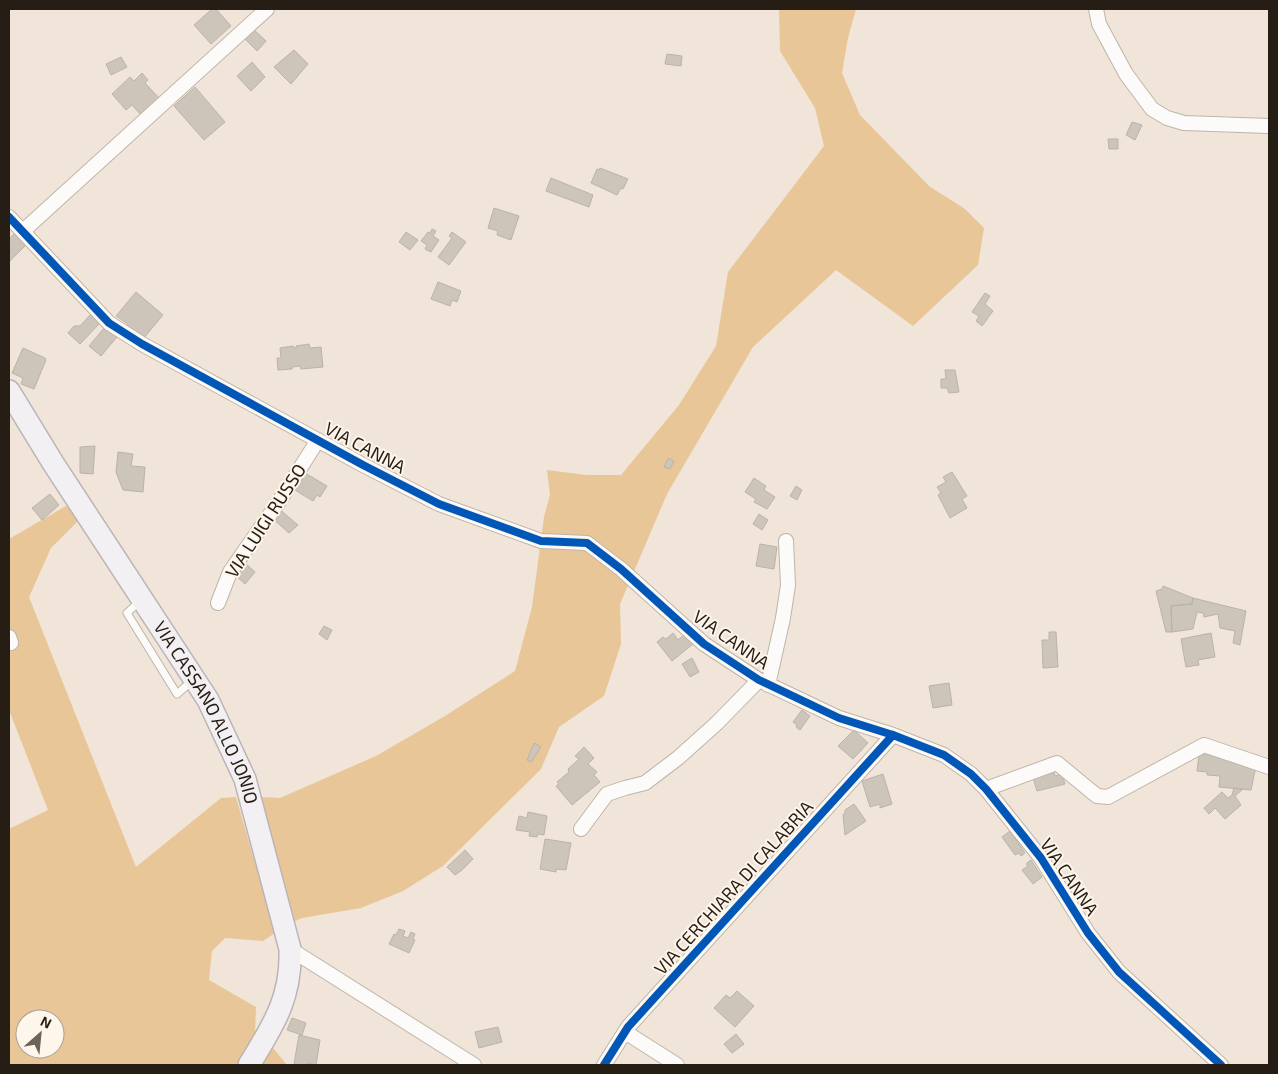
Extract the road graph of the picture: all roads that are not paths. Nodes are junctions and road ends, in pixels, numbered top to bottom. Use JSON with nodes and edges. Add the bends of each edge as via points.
{"nodes":[{"id":1,"x":267,"y":9,"type":"edge"},
{"id":2,"x":1096,"y":9,"type":"edge"},
{"id":3,"x":1269,"y":126,"type":"edge"},
{"id":4,"x":9,"y":217,"type":"edge"},
{"id":5,"x":23,"y":231,"type":"junction"},
{"id":6,"x":9,"y":391,"type":"edge"},
{"id":7,"x":318,"y":440,"type":"junction"},
{"id":8,"x":786,"y":542,"type":"dead end"},
{"id":9,"x":218,"y":603,"type":"dead end"},
{"id":10,"x":764,"y":682,"type":"junction"},
{"id":11,"x":893,"y":735,"type":"junction"},
{"id":12,"x":1269,"y":767,"type":"edge"},
{"id":13,"x":986,"y":789,"type":"junction"},
{"id":14,"x":581,"y":829,"type":"dead end"},
{"id":15,"x":290,"y":949,"type":"junction"},
{"id":16,"x":625,"y":1032,"type":"junction"},
{"id":17,"x":249,"y":1065,"type":"edge"},
{"id":18,"x":474,"y":1065,"type":"edge"},
{"id":19,"x":604,"y":1065,"type":"edge"},
{"id":20,"x":677,"y":1065,"type":"edge"},
{"id":21,"x":1222,"y":1065,"type":"edge"}],
"edges":[{"from":1,"to":5,"type":"street"},
{"from":2,"to":3,"type":"street","via":[[1100,24],[1126,74],[1152,109],[1184,123]]},
{"from":4,"to":5,"type":"street","name":"VIA CANNA"},
{"from":5,"to":7,"type":"street","name":"VIA CANNA","via":[[109,323]]},
{"from":6,"to":15,"type":"main road","name":"VIA CASSANO ALLO JONIO","via":[[208,700],[245,779]]},
{"from":7,"to":9,"type":"street","name":"VIA LUIGI RUSSO","via":[[230,572]]},
{"from":7,"to":10,"type":"street","name":"VIA CANNA","via":[[439,504],[541,540],[587,543],[704,644]]},
{"from":8,"to":10,"type":"street","via":[[788,585],[784,618]]},
{"from":10,"to":11,"type":"street","name":"VIA CANNA","via":[[839,718]]},
{"from":10,"to":14,"type":"street","via":[[645,783],[607,794]]},
{"from":11,"to":13,"type":"street","name":"VIA CANNA","via":[[944,755],[972,774]]},
{"from":11,"to":16,"type":"street","name":"VIA CERCHIARA DI CALABRIA"},
{"from":12,"to":13,"type":"street","via":[[1204,746],[1108,797],[1097,796],[1057,763]]},
{"from":13,"to":21,"type":"street","name":"VIA CANNA","via":[[1041,858],[1088,933],[1119,972]]},
{"from":15,"to":17,"type":"main road","name":"VIA CASSANO ALLO JONIO","via":[[287,989],[278,1015]]},
{"from":15,"to":18,"type":"street"},
{"from":16,"to":19,"type":"street","name":"VIA CERCHIARA DI CALABRIA"},
{"from":16,"to":20,"type":"street"}]}
